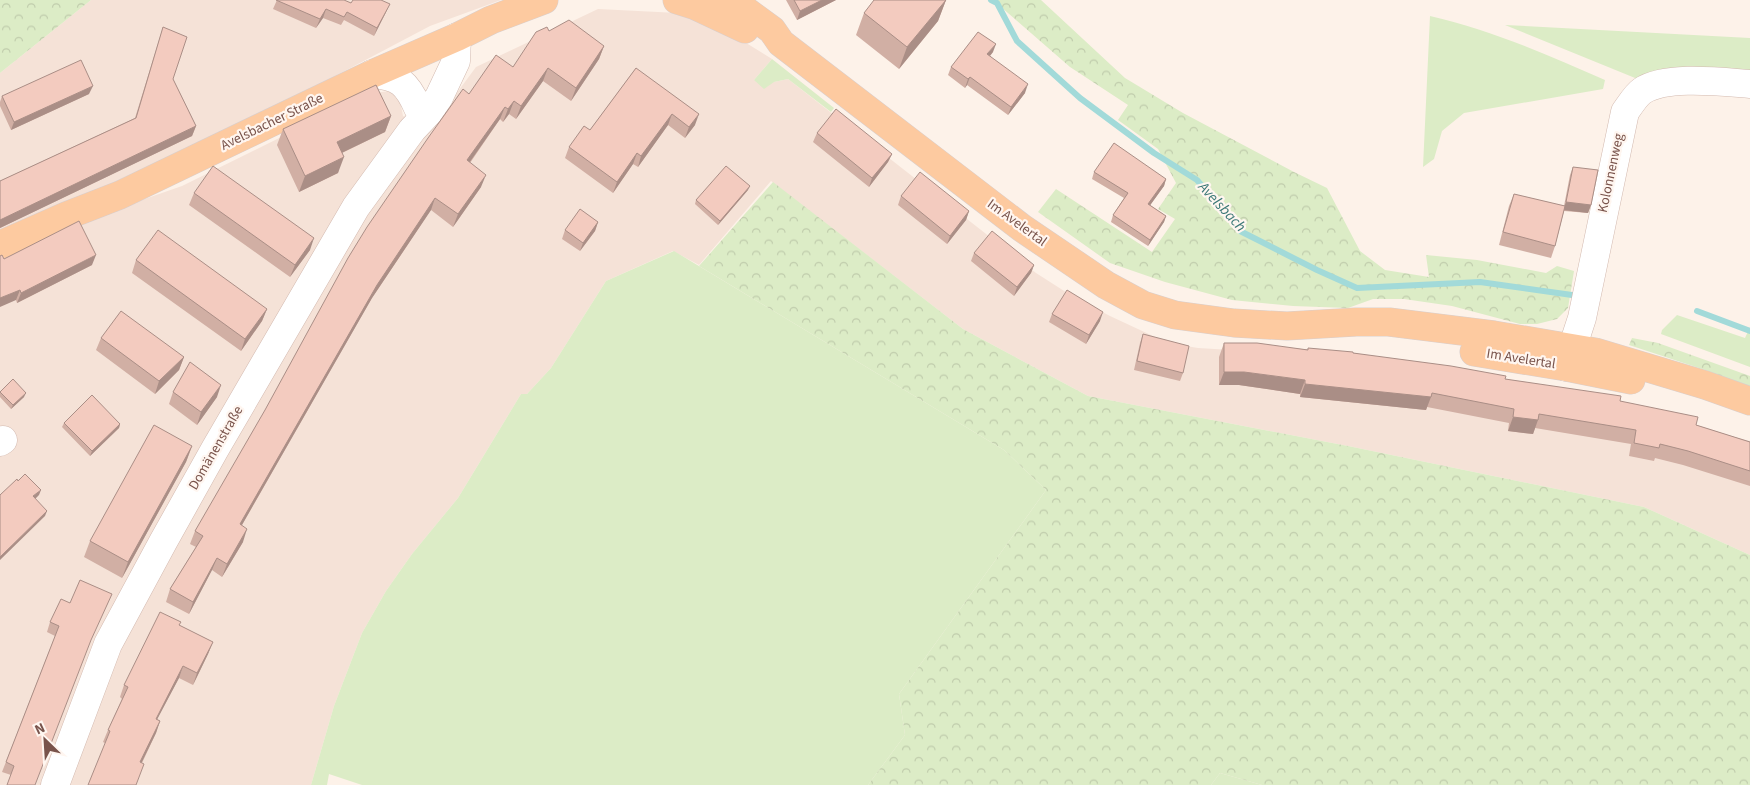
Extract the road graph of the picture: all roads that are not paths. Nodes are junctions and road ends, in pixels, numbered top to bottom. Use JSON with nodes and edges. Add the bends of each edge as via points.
{"nodes":[{"id":1,"x":544,"y":0,"type":"edge"},
{"id":2,"x":677,"y":0,"type":"edge"},
{"id":3,"x":725,"y":0,"type":"edge"},
{"id":4,"x":457,"y":37,"type":"junction"},
{"id":5,"x":781,"y":43,"type":"junction"},
{"id":6,"x":372,"y":74,"type":"junction"},
{"id":7,"x":1750,"y":84,"type":"edge"},
{"id":8,"x":415,"y":119,"type":"junction"},
{"id":9,"x":0,"y":246,"type":"edge"},
{"id":10,"x":1287,"y":326,"type":"junction"},
{"id":11,"x":1569,"y":357,"type":"junction"},
{"id":12,"x":1750,"y":401,"type":"edge"},
{"id":13,"x":1750,"y":414,"type":"edge"},
{"id":14,"x":56,"y":785,"type":"edge"}],
"edges":[{"from":1,"to":4,"type":"main road","name":"Avelsbacher Straße"},
{"from":2,"to":5,"type":"main road","name":"Im Avelertal"},
{"from":3,"to":5,"type":"main road","name":"Im Avelertal","via":[[772,30]]},
{"from":4,"to":6,"type":"main road","name":"Avelsbacher Straße"},
{"from":4,"to":8,"type":"street","name":"Domänenstraße","via":[[456,61],[439,97],[428,113]]},
{"from":5,"to":10,"type":"main road","name":"Im Avelertal","via":[[1022,228],[1106,285],[1143,305],[1174,315]]},
{"from":6,"to":8,"type":"street","via":[[400,81],[410,92]]},
{"from":6,"to":9,"type":"main road","name":"Avelsbacher Straße","via":[[120,195]]},
{"from":7,"to":11,"type":"street","name":"Kolonnenweg","via":[[1704,81],[1661,84],[1642,91],[1625,112],[1582,318]]},
{"from":8,"to":14,"type":"street","name":"Domänenstraße","via":[[356,207],[220,440],[108,644]]},
{"from":10,"to":11,"type":"main road","name":"Im Avelertal","via":[[1329,336]]},
{"from":10,"to":11,"type":"main road","name":"Im Avelertal","via":[[1389,322],[1494,336]]},
{"from":11,"to":12,"type":"main road","via":[[1595,352]]},
{"from":11,"to":13,"type":"main road","name":"Im Avelertal","via":[[1618,376]]}]}
